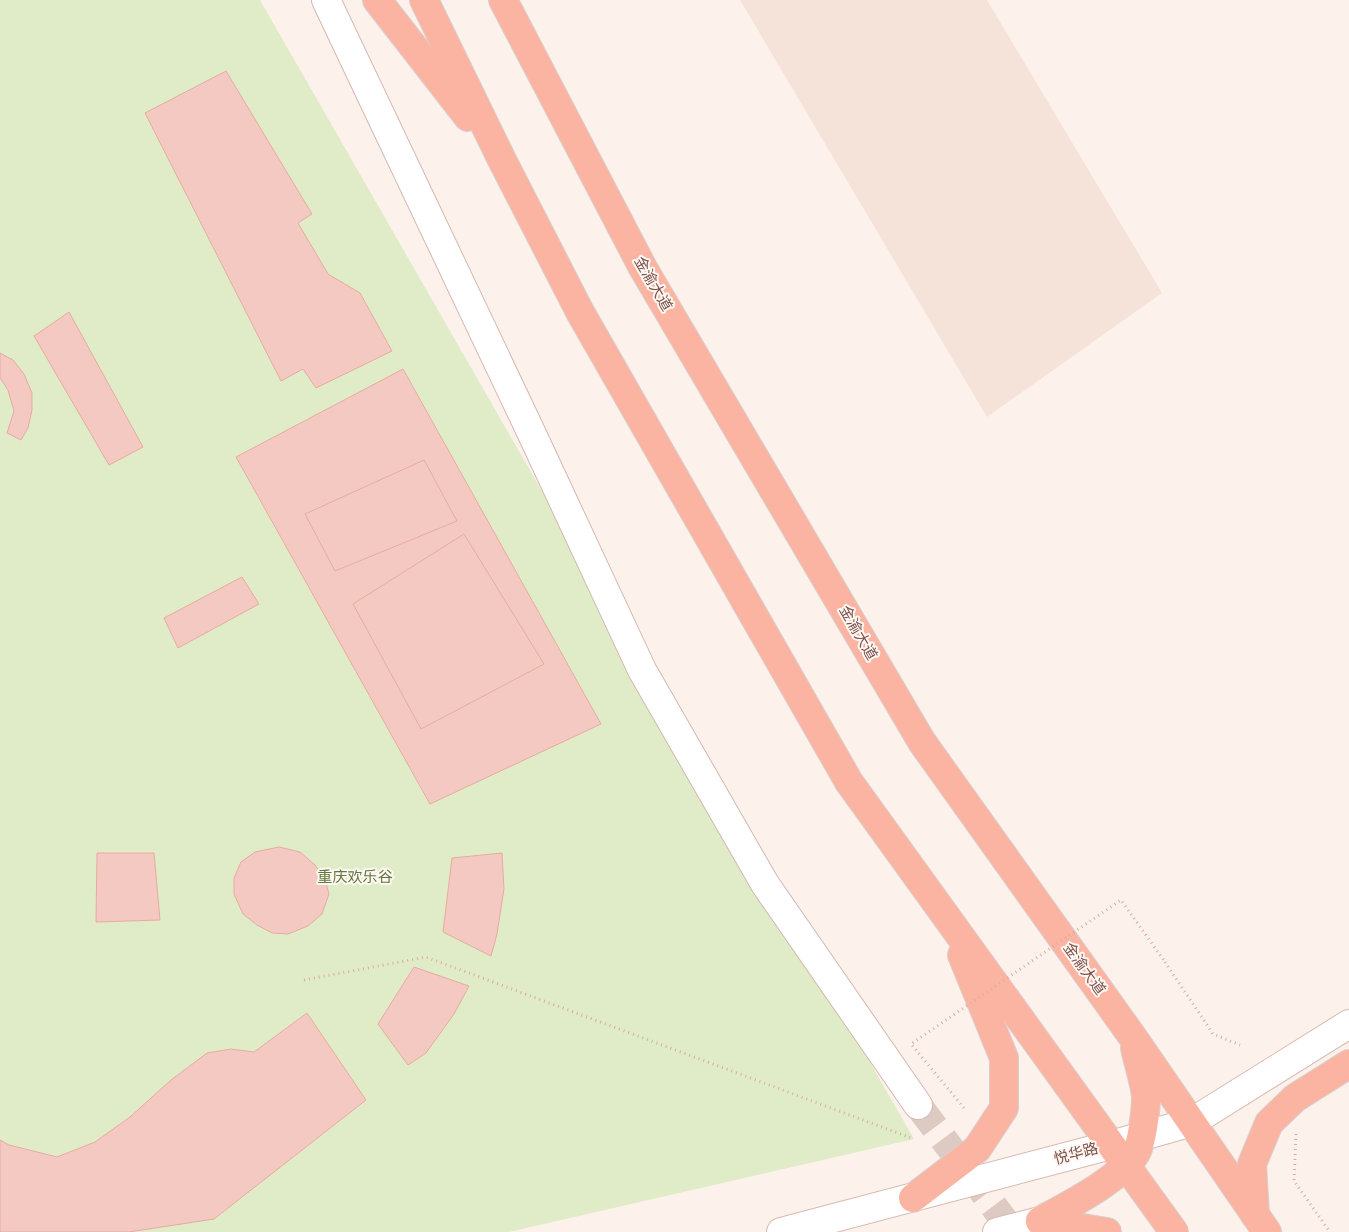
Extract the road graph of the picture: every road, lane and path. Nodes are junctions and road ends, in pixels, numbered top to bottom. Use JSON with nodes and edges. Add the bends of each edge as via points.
{"nodes":[{"id":1,"x":326,"y":0,"type":"edge"},
{"id":2,"x":377,"y":0,"type":"edge"},
{"id":3,"x":424,"y":0,"type":"edge"},
{"id":4,"x":503,"y":0,"type":"edge"},
{"id":5,"x":502,"y":160,"type":"junction"},
{"id":6,"x":944,"y":912,"type":"junction"},
{"id":7,"x":304,"y":980,"type":"dead end"},
{"id":8,"x":1349,"y":1024,"type":"edge"},
{"id":9,"x":1132,"y":1036,"type":"junction"},
{"id":10,"x":1240,"y":1044,"type":"dead end"},
{"id":11,"x":1349,"y":1064,"type":"edge"},
{"id":12,"x":918,"y":1105,"type":"tunnel mouth"},
{"id":13,"x":964,"y":1108,"type":"dead end"},
{"id":14,"x":1192,"y":1122,"type":"junction"},
{"id":15,"x":1296,"y":1131,"type":"dead end"},
{"id":16,"x":1142,"y":1136,"type":"junction"},
{"id":17,"x":914,"y":1139,"type":"dead end"},
{"id":18,"x":1119,"y":1155,"type":"junction"},
{"id":19,"x":913,"y":1198,"type":"junction"},
{"id":20,"x":1040,"y":1221,"type":"junction"},
{"id":21,"x":1261,"y":1223,"type":"edge"},
{"id":22,"x":782,"y":1232,"type":"edge"},
{"id":23,"x":997,"y":1232,"type":"edge"},
{"id":24,"x":1107,"y":1232,"type":"edge"},
{"id":25,"x":1174,"y":1232,"type":"edge"},
{"id":26,"x":1330,"y":1232,"type":"edge"}],
"edges":[{"from":1,"to":12,"type":"street","via":[[642,670],[765,884]]},
{"from":2,"to":5,"type":"highway"},
{"from":3,"to":5,"type":"highway"},
{"from":4,"to":9,"type":"highway","name":"金渝大道","via":[[643,268],[922,742]]},
{"from":5,"to":6,"type":"highway","via":[[580,312],[849,782]]},
{"from":6,"to":18,"type":"highway"},
{"from":6,"to":19,"type":"highway","via":[[1004,1058],[1004,1108],[977,1149]]},
{"from":7,"to":17,"type":"path","via":[[426,957]]},
{"from":8,"to":14,"type":"street","name":"悦华路"},
{"from":9,"to":14,"type":"highway","name":"金渝大道"},
{"from":9,"to":16,"type":"highway","via":[[1146,1097]]},
{"from":10,"to":13,"type":"path","bridge":true,"via":[[1213,1034],[1121,900],[911,1044]]},
{"from":11,"to":21,"type":"highway","via":[[1295,1098],[1269,1123],[1252,1164]]},
{"from":14,"to":16,"type":"street","name":"悦华路"},
{"from":14,"to":21,"type":"highway","name":"金渝大道"},
{"from":15,"to":26,"type":"path","via":[[1294,1180]]},
{"from":16,"to":18,"type":"street","name":"悦华路"},
{"from":18,"to":19,"type":"street","name":"悦华路"},
{"from":18,"to":20,"type":"highway","via":[[1097,1188]]},
{"from":18,"to":25,"type":"highway"},
{"from":19,"to":22,"type":"street","name":"悦华路"},
{"from":20,"to":23,"type":"street"},
{"from":20,"to":24,"type":"highway"}]}
